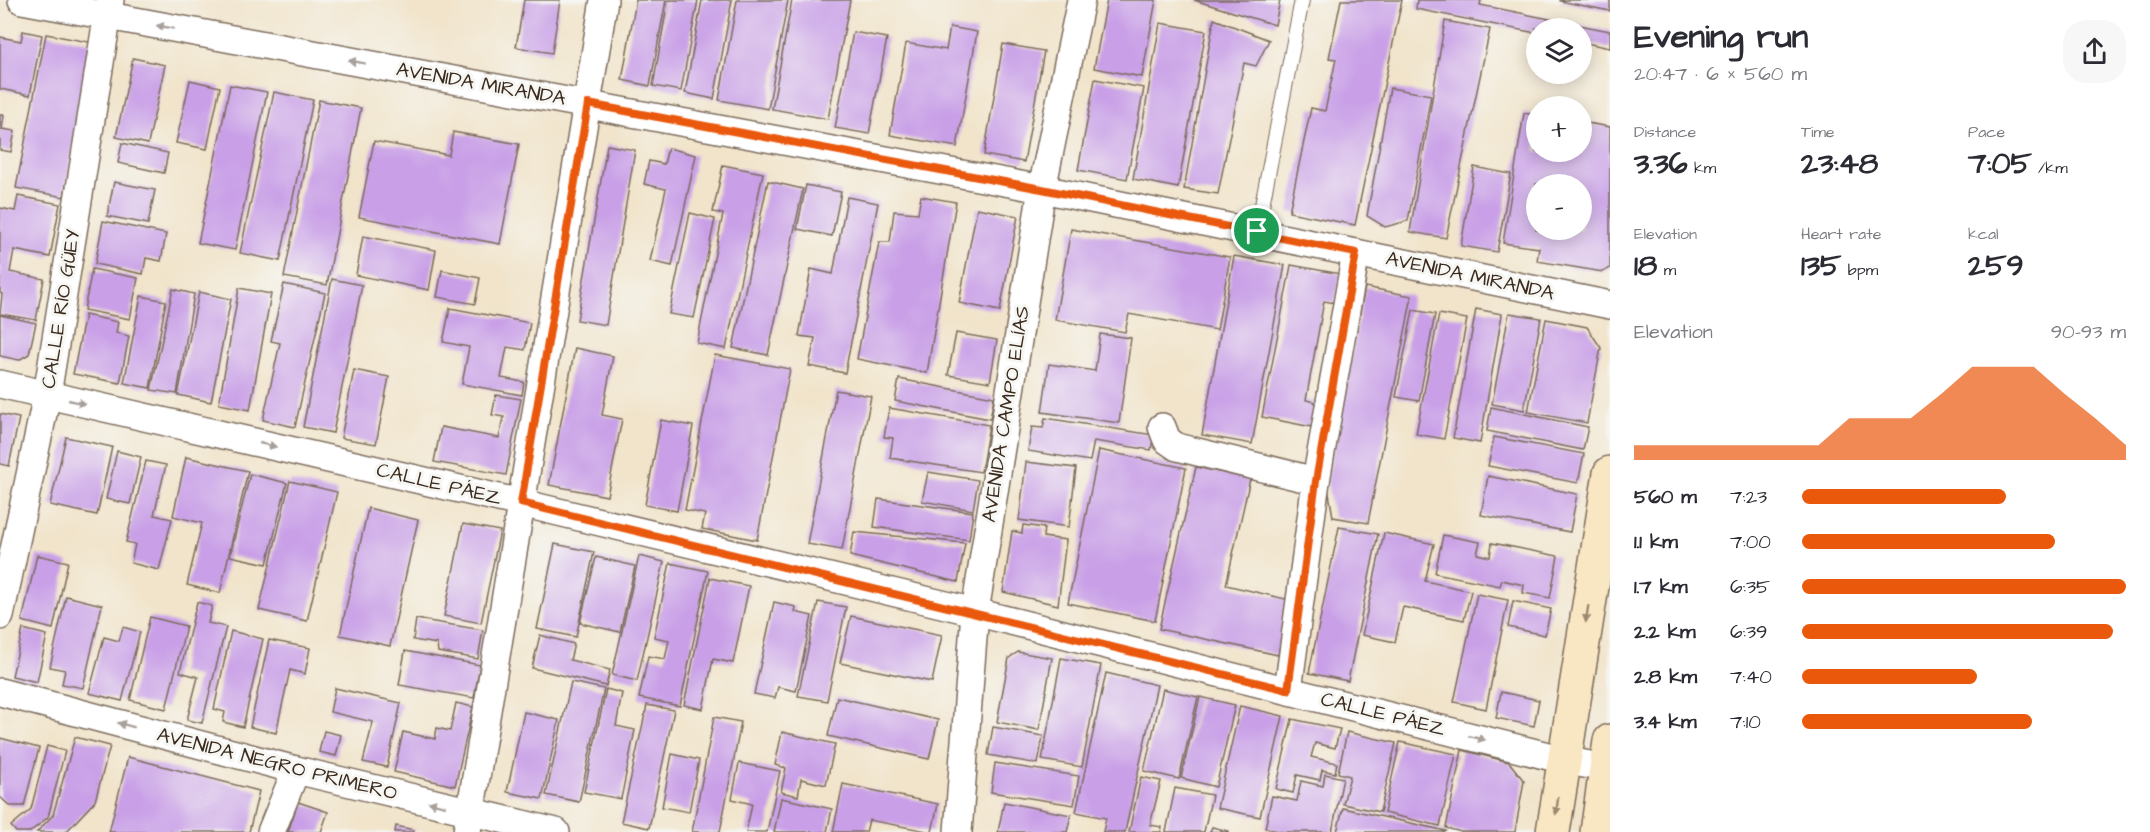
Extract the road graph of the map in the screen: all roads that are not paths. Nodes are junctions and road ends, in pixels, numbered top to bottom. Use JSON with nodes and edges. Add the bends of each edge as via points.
{"nodes":[{"id":1,"x":22,"y":0,"type":"edge"},
{"id":2,"x":604,"y":0,"type":"edge"},
{"id":3,"x":1081,"y":0,"type":"edge"},
{"id":4,"x":1302,"y":0,"type":"edge"},
{"id":5,"x":109,"y":8,"type":"edge"},
{"id":6,"x":588,"y":104,"type":"junction"},
{"id":7,"x":1042,"y":189,"type":"junction"},
{"id":8,"x":1257,"y":231,"type":"junction"},
{"id":9,"x":1356,"y":253,"type":"junction"},
{"id":10,"x":1610,"y":305,"type":"edge"},
{"id":11,"x":0,"y":384,"type":"edge"},
{"id":12,"x":47,"y":395,"type":"junction"},
{"id":13,"x":1162,"y":427,"type":"dead end"},
{"id":14,"x":1610,"y":473,"type":"edge"},
{"id":15,"x":1316,"y":481,"type":"junction"},
{"id":16,"x":521,"y":503,"type":"junction"},
{"id":17,"x":975,"y":612,"type":"junction"},
{"id":18,"x":0,"y":616,"type":"edge"},
{"id":19,"x":1288,"y":690,"type":"junction"},
{"id":20,"x":0,"y":693,"type":"edge"},
{"id":21,"x":1564,"y":760,"type":"junction"},
{"id":22,"x":1609,"y":760,"type":"edge"},
{"id":23,"x":296,"y":770,"type":"junction"},
{"id":24,"x":468,"y":822,"type":"edge"},
{"id":25,"x":271,"y":832,"type":"edge"},
{"id":26,"x":556,"y":832,"type":"edge"},
{"id":27,"x":958,"y":832,"type":"edge"},
{"id":28,"x":1553,"y":832,"type":"edge"},
{"id":29,"x":1597,"y":832,"type":"edge"}],
"edges":[{"from":1,"to":5,"type":"street","name":"AVENIDA MIRANDA"},
{"from":2,"to":6,"type":"street"},
{"from":3,"to":7,"type":"street","name":"AVENIDA CAMPO ELÍAS"},
{"from":4,"to":8,"type":"lane"},
{"from":6,"to":5,"type":"street","name":"AVENIDA MIRANDA","one_way":true},
{"from":5,"to":12,"type":"street","name":"CALLE RÍO GÜEY"},
{"from":6,"to":7,"type":"street","name":"AVENIDA MIRANDA"},
{"from":6,"to":16,"type":"street"},
{"from":7,"to":8,"type":"street","name":"AVENIDA MIRANDA"},
{"from":7,"to":17,"type":"street","name":"AVENIDA CAMPO ELÍAS"},
{"from":8,"to":9,"type":"street","name":"AVENIDA MIRANDA"},
{"from":9,"to":10,"type":"street","name":"AVENIDA MIRANDA"},
{"from":9,"to":15,"type":"street"},
{"from":11,"to":12,"type":"street","name":"CALLE PÁEZ"},
{"from":12,"to":16,"type":"street","name":"CALLE PÁEZ","one_way":true},
{"from":12,"to":18,"type":"street","name":"CALLE RÍO GÜEY"},
{"from":13,"to":15,"type":"street","via":[[1167,440],[1177,447]]},
{"from":14,"to":21,"type":"street","one_way":true},
{"from":15,"to":19,"type":"street"},
{"from":16,"to":17,"type":"street","name":"CALLE PÁEZ"},
{"from":16,"to":24,"type":"street"},
{"from":17,"to":19,"type":"street","name":"CALLE PÁEZ"},
{"from":17,"to":27,"type":"street","name":"AVENIDA CAMPO ELÍAS"},
{"from":19,"to":21,"type":"street","name":"CALLE PÁEZ","one_way":true},
{"from":23,"to":20,"type":"street","name":"AVENIDA NEGRO PRIMERO","one_way":true},
{"from":21,"to":22,"type":"street","name":"CALLE PÁEZ"},
{"from":21,"to":28,"type":"street","one_way":true},
{"from":22,"to":29,"type":"street"},
{"from":24,"to":23,"type":"street","name":"AVENIDA NEGRO PRIMERO","one_way":true},
{"from":23,"to":25,"type":"street"},
{"from":24,"to":26,"type":"street","name":"AVENIDA NEGRO PRIMERO"}]}
